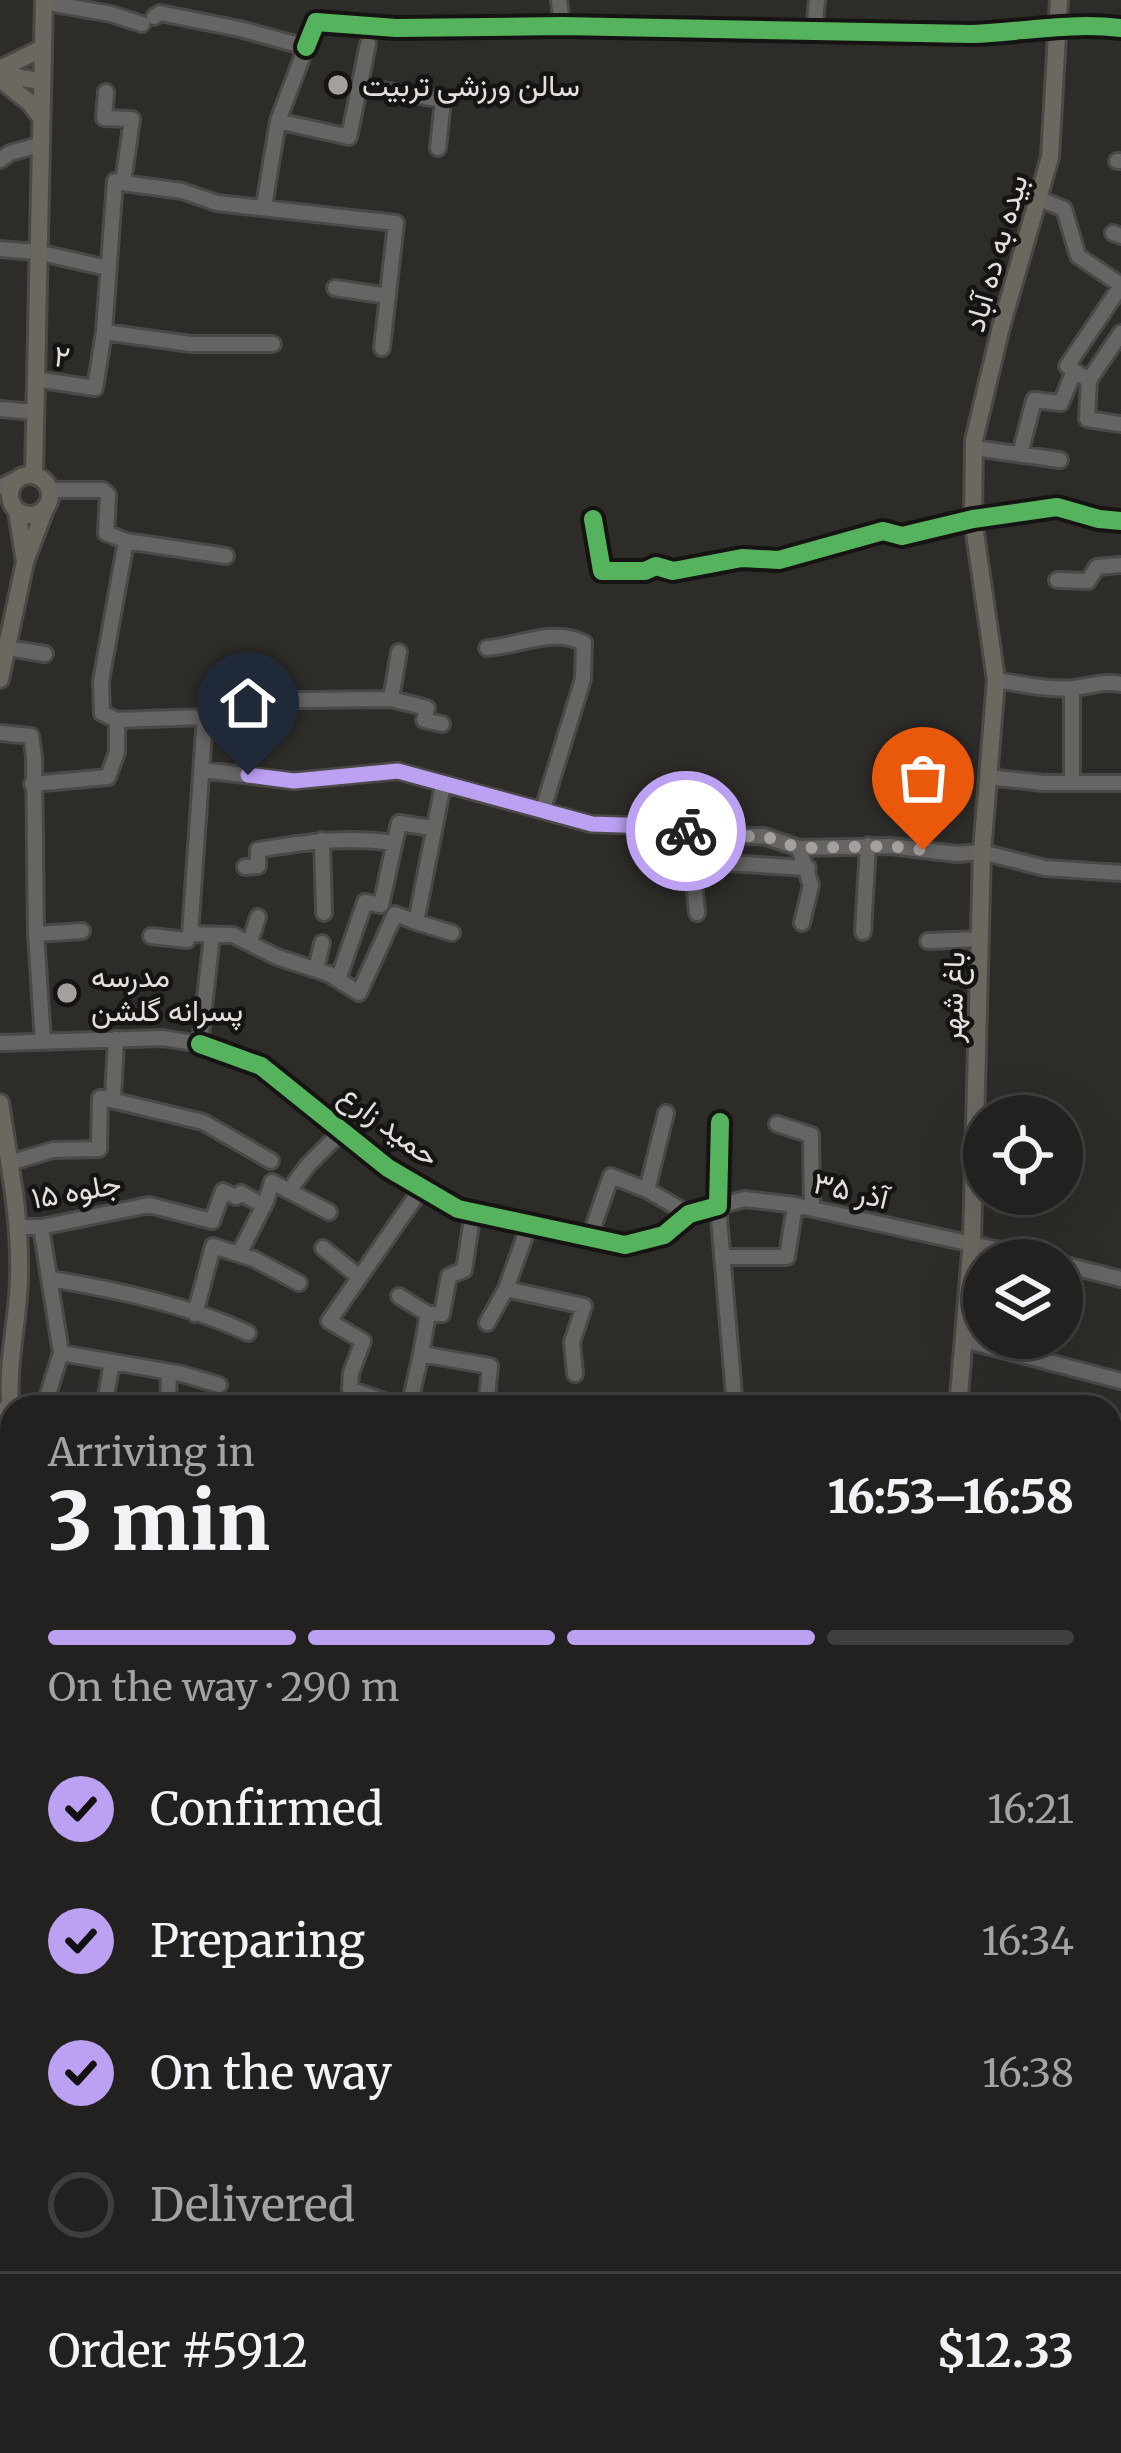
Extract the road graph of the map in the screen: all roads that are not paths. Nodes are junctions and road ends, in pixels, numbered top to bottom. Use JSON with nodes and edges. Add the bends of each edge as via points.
{"nodes":[{"id":1,"x":559,"y":0,"type":"edge"},
{"id":2,"x":817,"y":0,"type":"edge"},
{"id":3,"x":1059,"y":0,"type":"edge"},
{"id":4,"x":44,"y":1,"type":"edge"},
{"id":5,"x":1060,"y":24,"type":"junction"},
{"id":6,"x":562,"y":26,"type":"junction"},
{"id":7,"x":1121,"y":28,"type":"edge"},
{"id":8,"x":814,"y":31,"type":"junction"},
{"id":9,"x":368,"y":44,"type":"dead end"},
{"id":10,"x":306,"y":47,"type":"junction"},
{"id":11,"x":41,"y":50,"type":"junction"},
{"id":12,"x":0,"y":75,"type":"edge"},
{"id":13,"x":39,"y":86,"type":"junction"},
{"id":14,"x":359,"y":86,"type":"junction"},
{"id":15,"x":106,"y":92,"type":"dead end"},
{"id":16,"x":39,"y":115,"type":"junction"},
{"id":17,"x":278,"y":121,"type":"junction"},
{"id":18,"x":38,"y":145,"type":"junction"},
{"id":19,"x":438,"y":148,"type":"dead end"},
{"id":20,"x":0,"y":160,"type":"edge"},
{"id":21,"x":123,"y":183,"type":"junction"},
{"id":22,"x":1037,"y":198,"type":"junction"},
{"id":23,"x":264,"y":206,"type":"junction"},
{"id":24,"x":0,"y":249,"type":"edge"},
{"id":25,"x":37,"y":252,"type":"junction"},
{"id":26,"x":107,"y":268,"type":"junction"},
{"id":27,"x":1121,"y":285,"type":"edge"},
{"id":28,"x":334,"y":288,"type":"dead end"},
{"id":29,"x":388,"y":296,"type":"junction"},
{"id":30,"x":104,"y":332,"type":"junction"},
{"id":31,"x":1121,"y":333,"type":"edge"},
{"id":32,"x":272,"y":344,"type":"dead end"},
{"id":33,"x":382,"y":348,"type":"dead end"},
{"id":34,"x":1067,"y":366,"type":"dead end"},
{"id":35,"x":35,"y":379,"type":"junction"},
{"id":36,"x":1089,"y":380,"type":"junction"},
{"id":37,"x":0,"y":409,"type":"edge"},
{"id":38,"x":34,"y":412,"type":"junction"},
{"id":39,"x":1121,"y":424,"type":"edge"},
{"id":40,"x":974,"y":448,"type":"junction"},
{"id":41,"x":1020,"y":454,"type":"junction"},
{"id":42,"x":1060,"y":460,"type":"dead end"},
{"id":43,"x":26,"y":477,"type":"junction"},
{"id":44,"x":0,"y":487,"type":"edge"},
{"id":45,"x":47,"y":500,"type":"junction"},
{"id":46,"x":11,"y":508,"type":"edge"},
{"id":47,"x":593,"y":519,"type":"dead end"},
{"id":48,"x":973,"y":519,"type":"junction"},
{"id":49,"x":1121,"y":521,"type":"edge"},
{"id":50,"x":126,"y":541,"type":"junction"},
{"id":51,"x":226,"y":556,"type":"dead end"},
{"id":52,"x":25,"y":562,"type":"junction"},
{"id":53,"x":1121,"y":565,"type":"edge"},
{"id":54,"x":1057,"y":580,"type":"dead end"},
{"id":55,"x":8,"y":608,"type":"edge"},
{"id":56,"x":3,"y":647,"type":"edge"},
{"id":57,"x":487,"y":648,"type":"dead end"},
{"id":58,"x":399,"y":652,"type":"dead end"},
{"id":59,"x":45,"y":654,"type":"dead end"},
{"id":60,"x":0,"y":680,"type":"edge"},
{"id":61,"x":996,"y":680,"type":"junction"},
{"id":62,"x":1121,"y":684,"type":"edge"},
{"id":63,"x":1072,"y":688,"type":"junction"},
{"id":64,"x":391,"y":700,"type":"junction"},
{"id":65,"x":205,"y":718,"type":"junction"},
{"id":66,"x":117,"y":720,"type":"junction"},
{"id":67,"x":442,"y":724,"type":"dead end"},
{"id":68,"x":0,"y":733,"type":"edge"},
{"id":69,"x":202,"y":770,"type":"junction"},
{"id":70,"x":987,"y":777,"type":"junction"},
{"id":71,"x":1072,"y":783,"type":"junction"},
{"id":72,"x":1121,"y":783,"type":"edge"},
{"id":73,"x":32,"y":784,"type":"junction"},
{"id":74,"x":443,"y":785,"type":"junction"},
{"id":75,"x":543,"y":809,"type":"junction"},
{"id":76,"x":432,"y":828,"type":"junction"},
{"id":77,"x":694,"y":837,"type":"junction"},
{"id":78,"x":322,"y":840,"type":"junction"},
{"id":79,"x":394,"y":843,"type":"junction"},
{"id":80,"x":868,"y":845,"type":"junction"},
{"id":81,"x":799,"y":848,"type":"junction"},
{"id":82,"x":982,"y":852,"type":"junction"},
{"id":83,"x":692,"y":861,"type":"junction"},
{"id":84,"x":244,"y":867,"type":"dead end"},
{"id":85,"x":808,"y":868,"type":"junction"},
{"id":86,"x":1121,"y":873,"type":"edge"},
{"id":87,"x":324,"y":913,"type":"dead end"},
{"id":88,"x":697,"y":913,"type":"dead end"},
{"id":89,"x":259,"y":917,"type":"dead end"},
{"id":90,"x":416,"y":922,"type":"junction"},
{"id":91,"x":802,"y":923,"type":"dead end"},
{"id":92,"x":82,"y":931,"type":"dead end"},
{"id":93,"x":452,"y":932,"type":"dead end"},
{"id":94,"x":863,"y":932,"type":"dead end"},
{"id":95,"x":35,"y":934,"type":"junction"},
{"id":96,"x":190,"y":934,"type":"junction"},
{"id":97,"x":212,"y":934,"type":"junction"},
{"id":98,"x":152,"y":936,"type":"dead end"},
{"id":99,"x":981,"y":939,"type":"junction"},
{"id":100,"x":928,"y":941,"type":"dead end"},
{"id":101,"x":250,"y":942,"type":"junction"},
{"id":102,"x":322,"y":943,"type":"dead end"},
{"id":103,"x":316,"y":970,"type":"junction"},
{"id":104,"x":338,"y":980,"type":"junction"},
{"id":105,"x":116,"y":1039,"type":"junction"},
{"id":106,"x":43,"y":1041,"type":"junction"},
{"id":107,"x":0,"y":1043,"type":"edge"},
{"id":108,"x":200,"y":1044,"type":"junction"},
{"id":109,"x":100,"y":1098,"type":"junction"},
{"id":110,"x":1,"y":1112,"type":"edge"},
{"id":111,"x":666,"y":1113,"type":"dead end"},
{"id":112,"x":720,"y":1122,"type":"dead end"},
{"id":113,"x":777,"y":1124,"type":"dead end"},
{"id":114,"x":343,"y":1130,"type":"junction"},
{"id":115,"x":271,"y":1161,"type":"dead end"},
{"id":116,"x":9,"y":1163,"type":"junction"},
{"id":117,"x":422,"y":1188,"type":"junction"},
{"id":118,"x":7,"y":1190,"type":"edge"},
{"id":119,"x":646,"y":1190,"type":"junction"},
{"id":120,"x":289,"y":1191,"type":"junction"},
{"id":121,"x":795,"y":1205,"type":"junction"},
{"id":122,"x":264,"y":1206,"type":"junction"},
{"id":123,"x":718,"y":1206,"type":"junction"},
{"id":124,"x":812,"y":1209,"type":"junction"},
{"id":125,"x":329,"y":1212,"type":"dead end"},
{"id":126,"x":473,"y":1212,"type":"junction"},
{"id":127,"x":689,"y":1214,"type":"junction"},
{"id":128,"x":530,"y":1225,"type":"junction"},
{"id":129,"x":19,"y":1226,"type":"junction"},
{"id":130,"x":40,"y":1227,"type":"junction"},
{"id":131,"x":589,"y":1239,"type":"junction"},
{"id":132,"x":963,"y":1239,"type":"edge"},
{"id":133,"x":972,"y":1239,"type":"edge"},
{"id":134,"x":323,"y":1248,"type":"dead end"},
{"id":135,"x":239,"y":1254,"type":"junction"},
{"id":136,"x":722,"y":1257,"type":"junction"},
{"id":137,"x":433,"y":1266,"type":"dead end"},
{"id":138,"x":1083,"y":1270,"type":"edge"},
{"id":139,"x":455,"y":1274,"type":"junction"},
{"id":140,"x":357,"y":1276,"type":"junction"},
{"id":141,"x":52,"y":1280,"type":"junction"},
{"id":142,"x":1121,"y":1280,"type":"edge"},
{"id":143,"x":299,"y":1283,"type":"dead end"},
{"id":144,"x":506,"y":1289,"type":"junction"},
{"id":145,"x":399,"y":1296,"type":"dead end"},
{"id":146,"x":195,"y":1314,"type":"junction"},
{"id":147,"x":428,"y":1315,"type":"junction"},
{"id":148,"x":487,"y":1323,"type":"dead end"},
{"id":149,"x":248,"y":1333,"type":"dead end"},
{"id":150,"x":963,"y":1351,"type":"edge"},
{"id":151,"x":61,"y":1353,"type":"junction"},
{"id":152,"x":421,"y":1354,"type":"junction"},
{"id":153,"x":6,"y":1355,"type":"edge"},
{"id":154,"x":1037,"y":1359,"type":"edge"},
{"id":155,"x":112,"y":1363,"type":"junction"},
{"id":156,"x":169,"y":1372,"type":"junction"},
{"id":157,"x":575,"y":1374,"type":"dead end"},
{"id":158,"x":1121,"y":1381,"type":"edge"},
{"id":159,"x":220,"y":1384,"type":"dead end"},
{"id":160,"x":9,"y":1395,"type":"edge"},
{"id":161,"x":48,"y":1395,"type":"edge"},
{"id":162,"x":106,"y":1395,"type":"edge"},
{"id":163,"x":168,"y":1395,"type":"edge"},
{"id":164,"x":368,"y":1395,"type":"edge"},
{"id":165,"x":409,"y":1395,"type":"edge"},
{"id":166,"x":487,"y":1395,"type":"edge"},
{"id":167,"x":734,"y":1395,"type":"edge"},
{"id":168,"x":959,"y":1395,"type":"edge"}],
"edges":[{"from":1,"to":6,"type":"street"},
{"from":2,"to":8,"type":"street"},
{"from":3,"to":5,"type":"main road","name":"بیده به ده آباد"},
{"from":4,"to":10,"type":"street","via":[[148,21],[160,13],[189,18]]},
{"from":4,"to":11,"type":"main road"},
{"from":5,"to":7,"type":"street"},
{"from":5,"to":8,"type":"street","via":[[1022,33]]},
{"from":5,"to":22,"type":"main road","name":"بیده به ده آباد","via":[[1050,157]]},
{"from":6,"to":8,"type":"street"},
{"from":6,"to":10,"type":"street","via":[[316,22]]},
{"from":9,"to":14,"type":"street"},
{"from":10,"to":17,"type":"street"},
{"from":11,"to":12,"type":"main road"},
{"from":11,"to":13,"type":"main road"},
{"from":12,"to":13,"type":"main road"},
{"from":12,"to":16,"type":"main road"},
{"from":13,"to":16,"type":"main road"},
{"from":14,"to":17,"type":"street","via":[[350,137]]},
{"from":14,"to":19,"type":"street","via":[[443,100]]},
{"from":15,"to":21,"type":"street","via":[[104,118],[132,119]]},
{"from":16,"to":18,"type":"main road"},
{"from":17,"to":23,"type":"street"},
{"from":18,"to":20,"type":"street"},
{"from":18,"to":25,"type":"main road"},
{"from":21,"to":23,"type":"street"},
{"from":21,"to":26,"type":"street","via":[[116,182]]},
{"from":22,"to":27,"type":"street","via":[[1064,209],[1078,256]]},
{"from":22,"to":40,"type":"main road","name":"بیده به ده آباد"},
{"from":23,"to":29,"type":"street","via":[[396,223]]},
{"from":24,"to":25,"type":"street"},
{"from":25,"to":26,"type":"street"},
{"from":25,"to":35,"type":"main road"},
{"from":26,"to":30,"type":"street"},
{"from":27,"to":34,"type":"street"},
{"from":28,"to":29,"type":"street"},
{"from":29,"to":33,"type":"street"},
{"from":30,"to":32,"type":"street"},
{"from":30,"to":35,"type":"street","name":"۲","via":[[95,388]]},
{"from":31,"to":36,"type":"street"},
{"from":35,"to":38,"type":"main road"},
{"from":36,"to":39,"type":"street","via":[[1087,419]]},
{"from":36,"to":41,"type":"street","via":[[1074,371],[1061,404],[1034,400]]},
{"from":37,"to":38,"type":"street"},
{"from":38,"to":43,"type":"main road"},
{"from":40,"to":41,"type":"street"},
{"from":40,"to":48,"type":"main road","name":"بیده به ده آباد"},
{"from":41,"to":42,"type":"street"},
{"from":43,"to":44,"type":"street"},
{"from":43,"to":45,"type":"main road","via":[[43,479]]},
{"from":43,"to":46,"type":"main road","via":[[10,490]]},
{"from":45,"to":46,"type":"main road","via":[[33,515]]},
{"from":45,"to":50,"type":"street","via":[[103,490],[106,532]]},
{"from":45,"to":52,"type":"main road"},
{"from":46,"to":52,"type":"main road"},
{"from":47,"to":48,"type":"street","via":[[602,571],[779,560],[883,531],[902,536]]},
{"from":48,"to":49,"type":"street","via":[[1057,507]]},
{"from":48,"to":61,"type":"main road","name":"باغ شهر"},
{"from":50,"to":51,"type":"street"},
{"from":50,"to":66,"type":"street","via":[[101,681],[102,713]]},
{"from":52,"to":55,"type":"main road"},
{"from":53,"to":54,"type":"street","via":[[1097,567],[1088,581]]},
{"from":55,"to":56,"type":"main road"},
{"from":56,"to":59,"type":"street"},
{"from":56,"to":60,"type":"main road"},
{"from":57,"to":75,"type":"street","via":[[547,637],[584,643],[583,679]]},
{"from":58,"to":64,"type":"street"},
{"from":61,"to":63,"type":"street"},
{"from":61,"to":70,"type":"main road","name":"باغ شهر"},
{"from":62,"to":63,"type":"street"},
{"from":63,"to":71,"type":"street"},
{"from":64,"to":65,"type":"street","via":[[213,701]]},
{"from":64,"to":67,"type":"street","via":[[427,708],[424,720]]},
{"from":65,"to":66,"type":"street"},
{"from":65,"to":69,"type":"street"},
{"from":66,"to":73,"type":"street","via":[[108,777]]},
{"from":68,"to":73,"type":"street","via":[[31,736]]},
{"from":69,"to":74,"type":"street","via":[[294,781],[398,771]]},
{"from":69,"to":96,"type":"street"},
{"from":70,"to":71,"type":"street"},
{"from":70,"to":82,"type":"main road","name":"باغ شهر"},
{"from":71,"to":72,"type":"street"},
{"from":73,"to":95,"type":"street"},
{"from":74,"to":75,"type":"street"},
{"from":74,"to":76,"type":"street"},
{"from":75,"to":77,"type":"street","via":[[592,824],[679,827]]},
{"from":76,"to":79,"type":"street","via":[[399,823]]},
{"from":76,"to":90,"type":"street"},
{"from":77,"to":81,"type":"street","via":[[764,836]]},
{"from":77,"to":83,"type":"street"},
{"from":78,"to":79,"type":"street"},
{"from":78,"to":84,"type":"street","via":[[258,850],[258,866]]},
{"from":78,"to":87,"type":"street"},
{"from":79,"to":104,"type":"street","via":[[381,905],[365,902]]},
{"from":80,"to":81,"type":"street"},
{"from":80,"to":82,"type":"street"},
{"from":80,"to":94,"type":"street"},
{"from":81,"to":85,"type":"street"},
{"from":82,"to":86,"type":"street","via":[[1045,868]]},
{"from":82,"to":99,"type":"main road","name":"باغ شهر"},
{"from":83,"to":85,"type":"street"},
{"from":83,"to":88,"type":"street"},
{"from":85,"to":91,"type":"street"},
{"from":89,"to":101,"type":"street"},
{"from":90,"to":93,"type":"street"},
{"from":90,"to":104,"type":"street","via":[[394,914],[359,993]]},
{"from":92,"to":95,"type":"street"},
{"from":95,"to":106,"type":"street"},
{"from":96,"to":97,"type":"street"},
{"from":96,"to":98,"type":"street"},
{"from":97,"to":101,"type":"street"},
{"from":97,"to":108,"type":"street"},
{"from":99,"to":100,"type":"street"},
{"from":99,"to":133,"type":"main road","name":"باغ شهر"},
{"from":101,"to":103,"type":"street"},
{"from":102,"to":103,"type":"street"},
{"from":103,"to":104,"type":"street"},
{"from":105,"to":106,"type":"street","name":"حمید زارع"},
{"from":105,"to":108,"type":"street","name":"حمید زارع"},
{"from":105,"to":109,"type":"street","via":[[113,1098]]},
{"from":106,"to":107,"type":"street","name":"حمید زارع"},
{"from":108,"to":114,"type":"street","name":"حمید زارع","via":[[261,1066]]},
{"from":109,"to":115,"type":"street","via":[[203,1122]]},
{"from":109,"to":116,"type":"street","via":[[99,1149],[53,1150]]},
{"from":110,"to":116,"type":"main road"},
{"from":111,"to":119,"type":"street"},
{"from":112,"to":123,"type":"street"},
{"from":113,"to":124,"type":"street","via":[[811,1135]]},
{"from":114,"to":117,"type":"street","name":"حمید زارع"},
{"from":114,"to":120,"type":"street"},
{"from":116,"to":118,"type":"main road"},
{"from":117,"to":126,"type":"street","name":"حمید زارع"},
{"from":117,"to":140,"type":"street"},
{"from":118,"to":129,"type":"main road"},
{"from":119,"to":127,"type":"street"},
{"from":119,"to":131,"type":"street","via":[[611,1176]]},
{"from":120,"to":122,"type":"street","via":[[272,1182]]},
{"from":120,"to":125,"type":"street"},
{"from":121,"to":123,"type":"street","name":"آذر ۳۵","via":[[745,1199]]},
{"from":121,"to":124,"type":"street","name":"آذر ۳۵"},
{"from":121,"to":136,"type":"street","via":[[787,1257]]},
{"from":122,"to":130,"type":"street","name":"جلوه ۱۵","via":[[223,1191],[212,1222],[149,1205]]},
{"from":122,"to":135,"type":"street"},
{"from":123,"to":127,"type":"street","name":"آذر ۳۵"},
{"from":123,"to":136,"type":"street"},
{"from":124,"to":132,"type":"street","name":"آذر ۳۵"},
{"from":126,"to":128,"type":"street","name":"حمید زارع"},
{"from":126,"to":139,"type":"street","via":[[464,1270]]},
{"from":127,"to":131,"type":"street","name":"حمید زارع","via":[[664,1235],[626,1245]]},
{"from":128,"to":131,"type":"street","name":"حمید زارع"},
{"from":128,"to":144,"type":"street"},
{"from":129,"to":130,"type":"street","name":"جلوه ۱۵"},
{"from":129,"to":153,"type":"main road","via":[[20,1281]]},
{"from":130,"to":141,"type":"street"},
{"from":134,"to":140,"type":"street"},
{"from":135,"to":143,"type":"street"},
{"from":135,"to":146,"type":"street","via":[[214,1246]]},
{"from":136,"to":167,"type":"street"},
{"from":137,"to":139,"type":"street"},
{"from":138,"to":142,"type":"street"},
{"from":139,"to":147,"type":"street","via":[[442,1314]]},
{"from":140,"to":164,"type":"street","via":[[328,1321],[363,1341],[350,1389]]},
{"from":141,"to":146,"type":"street"},
{"from":141,"to":151,"type":"street"},
{"from":144,"to":148,"type":"street"},
{"from":144,"to":157,"type":"street","via":[[584,1306],[572,1342]]},
{"from":145,"to":147,"type":"street"},
{"from":146,"to":149,"type":"street"},
{"from":147,"to":152,"type":"street"},
{"from":150,"to":168,"type":"main road","name":"باغ شهر"},
{"from":151,"to":155,"type":"street"},
{"from":151,"to":161,"type":"street"},
{"from":152,"to":165,"type":"street"},
{"from":152,"to":166,"type":"street","via":[[490,1366]]},
{"from":153,"to":160,"type":"main road"},
{"from":154,"to":158,"type":"street"},
{"from":155,"to":156,"type":"street"},
{"from":155,"to":162,"type":"street"},
{"from":156,"to":159,"type":"street"},
{"from":156,"to":163,"type":"street"}]}
